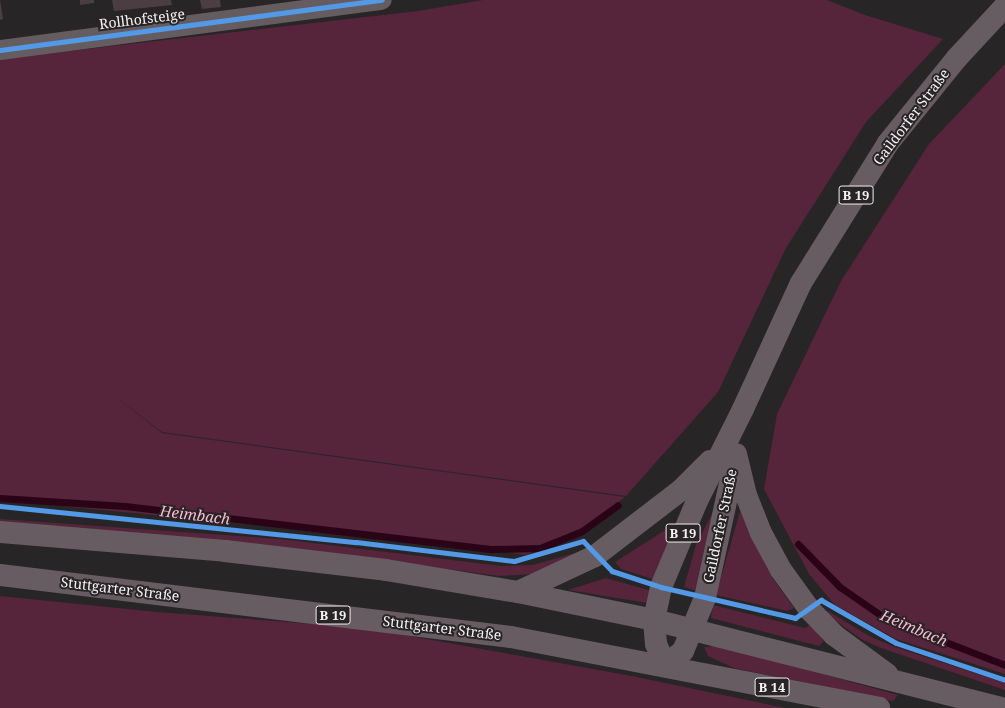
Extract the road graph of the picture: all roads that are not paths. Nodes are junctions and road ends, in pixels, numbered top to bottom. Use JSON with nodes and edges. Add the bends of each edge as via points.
{"nodes":[{"id":1,"x":382,"y":0,"type":"edge"},
{"id":2,"x":1005,"y":6,"type":"edge"},
{"id":3,"x":0,"y":50,"type":"edge"},
{"id":4,"x":729,"y":452,"type":"junction"},
{"id":5,"x":0,"y":532,"type":"edge"},
{"id":6,"x":0,"y":575,"type":"edge"},
{"id":7,"x":518,"y":592,"type":"junction"},
{"id":8,"x":654,"y":620,"type":"junction"},
{"id":9,"x":694,"y":630,"type":"junction"},
{"id":10,"x":665,"y":665,"type":"junction"},
{"id":11,"x":902,"y":684,"type":"junction"},
{"id":12,"x":880,"y":708,"type":"edge"},
{"id":13,"x":1002,"y":708,"type":"edge"}],
"edges":[{"from":1,"to":3,"type":"street","name":"Rollhofsteige"},
{"from":2,"to":4,"type":"main road","name":"Gaildorfer Straße","number":"B 19","via":[[956,58],[888,142],[801,283],[743,409]]},
{"from":4,"to":7,"type":"main road","via":[[595,556]]},
{"from":4,"to":8,"type":"main road","name":"Gaildorfer Straße","number":"B 19","via":[[661,587]]},
{"from":4,"to":9,"type":"main road","name":"Gaildorfer Straße","number":"B 19","via":[[705,598]]},
{"from":4,"to":11,"type":"main road","number":"B 14","via":[[761,533],[785,576],[810,610],[867,661]]},
{"from":5,"to":7,"type":"main road","via":[[225,551],[386,570]]},
{"from":6,"to":10,"type":"main road","name":"Stuttgarter Straße","number":"B 19","via":[[511,637]]},
{"from":7,"to":8,"type":"main road"},
{"from":8,"to":9,"type":"main road","number":"B 14"},
{"from":8,"to":10,"type":"main road","name":"Gaildorfer Straße","via":[[656,644]]},
{"from":9,"to":10,"type":"main road","name":"Gaildorfer Straße","number":"B 19","via":[[683,651]]},
{"from":9,"to":11,"type":"main road","number":"B 14"},
{"from":10,"to":12,"type":"main road","name":"Stuttgarter Straße","number":"B 14"},
{"from":11,"to":13,"type":"main road","number":"B 14"}]}
